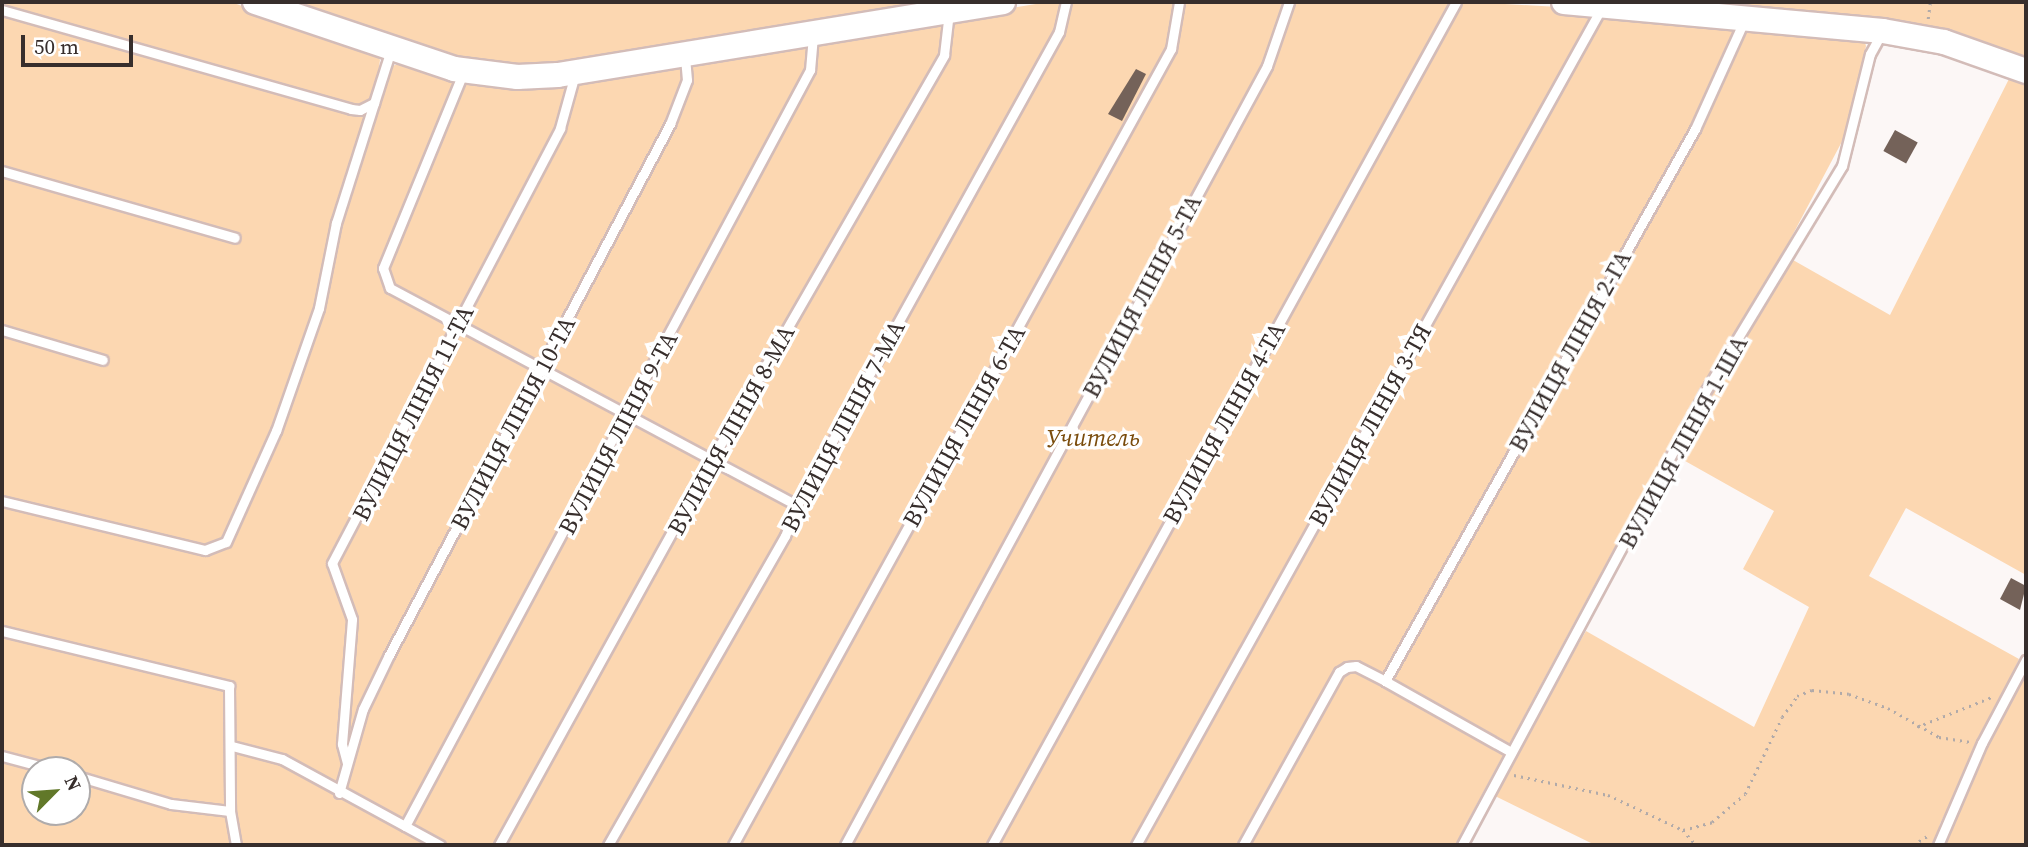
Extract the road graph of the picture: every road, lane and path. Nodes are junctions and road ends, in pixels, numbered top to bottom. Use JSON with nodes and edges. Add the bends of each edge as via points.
{"nodes":[{"id":1,"x":255,"y":2,"type":"edge"},
{"id":2,"x":1003,"y":2,"type":"edge"},
{"id":3,"x":1066,"y":2,"type":"edge"},
{"id":4,"x":1179,"y":2,"type":"edge"},
{"id":5,"x":1289,"y":2,"type":"edge"},
{"id":6,"x":1456,"y":2,"type":"edge"},
{"id":7,"x":1564,"y":2,"type":"edge"},
{"id":8,"x":1604,"y":5,"type":"junction"},
{"id":9,"x":2,"y":10,"type":"edge"},
{"id":10,"x":949,"y":11,"type":"junction"},
{"id":11,"x":1746,"y":17,"type":"junction"},
{"id":12,"x":1883,"y":31,"type":"junction"},
{"id":13,"x":813,"y":33,"type":"junction"},
{"id":14,"x":391,"y":50,"type":"junction"},
{"id":15,"x":685,"y":55,"type":"junction"},
{"id":16,"x":2026,"y":71,"type":"edge"},
{"id":17,"x":463,"y":72,"type":"junction"},
{"id":18,"x":576,"y":73,"type":"junction"},
{"id":19,"x":374,"y":103,"type":"junction"},
{"id":20,"x":2,"y":171,"type":"edge"},
{"id":21,"x":235,"y":238,"type":"dead end"},
{"id":22,"x":460,"y":322,"type":"junction"},
{"id":23,"x":2,"y":330,"type":"edge"},
{"id":24,"x":103,"y":360,"type":"dead end"},
{"id":25,"x":544,"y":367,"type":"junction"},
{"id":26,"x":629,"y":414,"type":"junction"},
{"id":27,"x":712,"y":458,"type":"junction"},
{"id":28,"x":2,"y":501,"type":"edge"},
{"id":29,"x":797,"y":505,"type":"junction"},
{"id":30,"x":2,"y":631,"type":"edge"},
{"id":31,"x":2026,"y":660,"type":"edge"},
{"id":32,"x":1385,"y":681,"type":"junction"},
{"id":33,"x":2011,"y":688,"type":"junction"},
{"id":34,"x":1917,"y":727,"type":"junction"},
{"id":35,"x":1982,"y":743,"type":"junction"},
{"id":36,"x":232,"y":746,"type":"junction"},
{"id":37,"x":1511,"y":752,"type":"junction"},
{"id":38,"x":2,"y":756,"type":"edge"},
{"id":39,"x":21,"y":761,"type":"edge"},
{"id":40,"x":347,"y":764,"type":"junction"},
{"id":41,"x":1500,"y":770,"type":"junction"},
{"id":42,"x":91,"y":780,"type":"edge"},
{"id":43,"x":339,"y":793,"type":"junction"},
{"id":44,"x":230,"y":811,"type":"junction"},
{"id":45,"x":405,"y":826,"type":"junction"},
{"id":46,"x":1683,"y":830,"type":"junction"},
{"id":47,"x":236,"y":845,"type":"edge"},
{"id":48,"x":440,"y":845,"type":"edge"},
{"id":49,"x":499,"y":845,"type":"edge"},
{"id":50,"x":608,"y":845,"type":"edge"},
{"id":51,"x":733,"y":845,"type":"edge"},
{"id":52,"x":845,"y":845,"type":"edge"},
{"id":53,"x":992,"y":845,"type":"edge"},
{"id":54,"x":1136,"y":845,"type":"edge"},
{"id":55,"x":1243,"y":845,"type":"edge"},
{"id":56,"x":1462,"y":845,"type":"edge"},
{"id":57,"x":1696,"y":845,"type":"edge"},
{"id":58,"x":1938,"y":845,"type":"edge"}],
"edges":[{"from":1,"to":14,"type":"main road"},
{"from":2,"to":10,"type":"main road"},
{"from":3,"to":29,"type":"lane","name":"ВУЛИЦЯ ЛІНІЯ 7-МА","via":[[1059,32]]},
{"from":4,"to":51,"type":"lane","name":"ВУЛИЦЯ ЛІНІЯ 6-ТА","via":[[1171,49]]},
{"from":5,"to":52,"type":"lane","name":"ВУЛИЦЯ ЛІНІЯ 5-ТА","via":[[1267,66]]},
{"from":6,"to":53,"type":"lane","name":"ВУЛИЦЯ ЛІНІЯ 4-ТА"},
{"from":7,"to":8,"type":"main road"},
{"from":8,"to":11,"type":"main road"},
{"from":8,"to":54,"type":"lane","name":"ВУЛИЦЯ ЛІНІЯ 3-ТЯ"},
{"from":9,"to":19,"type":"lane","via":[[351,109]]},
{"from":10,"to":13,"type":"main road"},
{"from":10,"to":27,"type":"lane","name":"ВУЛИЦЯ ЛІНІЯ 8-МА","via":[[944,55]]},
{"from":11,"to":12,"type":"main road"},
{"from":11,"to":32,"type":"lane","name":"ВУЛИЦЯ ЛІНІЯ 2-ГА","via":[[1695,129]]},
{"from":12,"to":16,"type":"main road","via":[[1944,42]]},
{"from":12,"to":37,"type":"lane","name":"ВУЛИЦЯ ЛІНІЯ 1-ША","via":[[1870,54],[1842,166],[1705,392]]},
{"from":13,"to":15,"type":"main road"},
{"from":13,"to":26,"type":"lane","name":"ВУЛИЦЯ ЛІНІЯ 9-ТА","via":[[810,70]]},
{"from":14,"to":17,"type":"main road"},
{"from":14,"to":19,"type":"lane"},
{"from":15,"to":18,"type":"main road"},
{"from":15,"to":25,"type":"lane","name":"ВУЛИЦЯ ЛІНІЯ 10-ТА","via":[[687,80],[670,124]]},
{"from":17,"to":18,"type":"main road","via":[[517,77]]},
{"from":17,"to":22,"type":"lane","via":[[383,268],[390,288]]},
{"from":18,"to":22,"type":"lane","name":"ВУЛИЦЯ ЛІНІЯ 11-ТА","via":[[560,128]]},
{"from":19,"to":28,"type":"lane","via":[[336,223],[319,308],[276,431],[226,542],[205,550]]},
{"from":20,"to":21,"type":"lane"},
{"from":22,"to":25,"type":"lane"},
{"from":22,"to":40,"type":"lane","name":"ВУЛИЦЯ ЛІНІЯ 11-ТА","via":[[332,563],[352,619],[342,744]]},
{"from":23,"to":24,"type":"lane"},
{"from":25,"to":26,"type":"lane"},
{"from":25,"to":40,"type":"lane","name":"ВУЛИЦЯ ЛІНІЯ 10-ТА","via":[[389,654],[363,709]]},
{"from":26,"to":27,"type":"lane"},
{"from":26,"to":45,"type":"lane","name":"ВУЛИЦЯ ЛІНІЯ 9-ТА"},
{"from":27,"to":29,"type":"lane"},
{"from":27,"to":49,"type":"lane","name":"ВУЛИЦЯ ЛІНІЯ 8-МА"},
{"from":29,"to":50,"type":"lane","name":"ВУЛИЦЯ ЛІНІЯ 7-МА","via":[[779,548]]},
{"from":30,"to":36,"type":"lane","via":[[222,682],[232,694]]},
{"from":31,"to":33,"type":"lane"},
{"from":32,"to":37,"type":"lane"},
{"from":32,"to":55,"type":"lane","via":[[1356,666],[1339,673]]},
{"from":33,"to":34,"type":"path"},
{"from":33,"to":35,"type":"lane"},
{"from":34,"to":35,"type":"path","via":[[1939,737]]},
{"from":34,"to":46,"type":"path","via":[[1888,708],[1849,694],[1812,690],[1797,696],[1745,794],[1712,822]]},
{"from":35,"to":58,"type":"lane"},
{"from":36,"to":43,"type":"lane","via":[[282,759]]},
{"from":36,"to":44,"type":"lane"},
{"from":37,"to":41,"type":"lane","name":"ВУЛИЦЯ ЛІНІЯ 1-ША"},
{"from":38,"to":39,"type":"lane"},
{"from":40,"to":43,"type":"lane","name":"ВУЛИЦЯ ЛІНІЯ 10-ТА"},
{"from":41,"to":46,"type":"path","via":[[1539,783],[1608,795]]},
{"from":41,"to":56,"type":"lane","name":"ВУЛИЦЯ ЛІНІЯ 1-ША"},
{"from":42,"to":44,"type":"lane","via":[[171,804]]},
{"from":43,"to":45,"type":"lane"},
{"from":44,"to":47,"type":"lane"},
{"from":45,"to":48,"type":"lane"},
{"from":46,"to":57,"type":"path"}]}
